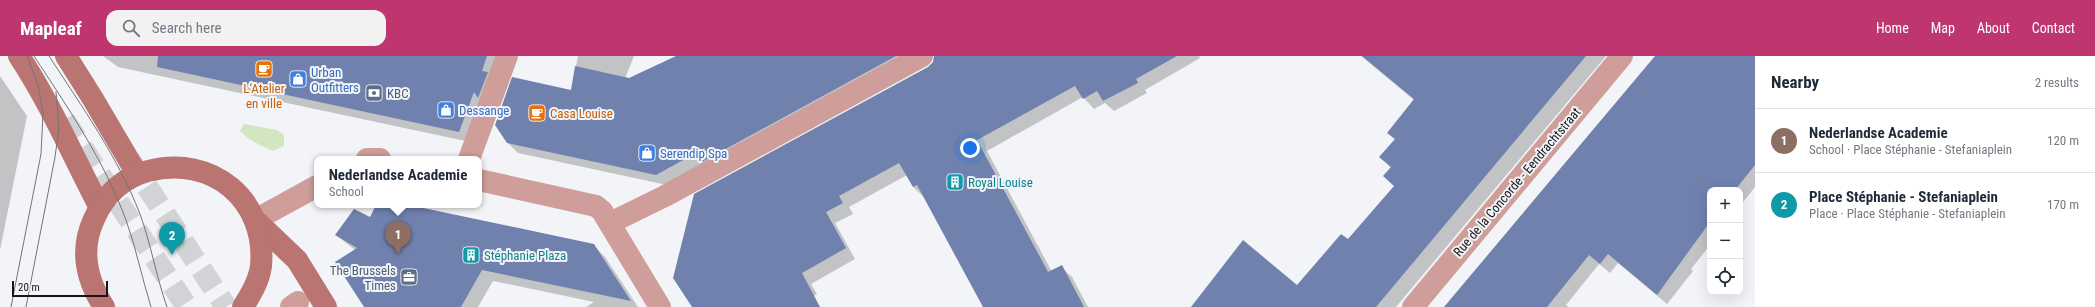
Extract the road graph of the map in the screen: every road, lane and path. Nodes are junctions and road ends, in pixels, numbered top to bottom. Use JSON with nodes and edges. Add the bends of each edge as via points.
{"nodes":[{"id":1,"x":18,"y":56,"type":"edge"},
{"id":2,"x":66,"y":56,"type":"edge"},
{"id":3,"x":507,"y":56,"type":"edge"},
{"id":4,"x":922,"y":56,"type":"edge"},
{"id":5,"x":1622,"y":56,"type":"edge"},
{"id":6,"x":470,"y":156,"type":"edge"},
{"id":7,"x":137,"y":174,"type":"junction"},
{"id":8,"x":482,"y":181,"type":"edge"},
{"id":9,"x":314,"y":188,"type":"edge"},
{"id":10,"x":100,"y":206,"type":"junction"},
{"id":11,"x":255,"y":220,"type":"junction"},
{"id":12,"x":610,"y":222,"type":"junction"},
{"id":13,"x":104,"y":307,"type":"edge"},
{"id":14,"x":243,"y":307,"type":"edge"},
{"id":15,"x":326,"y":307,"type":"edge"},
{"id":16,"x":660,"y":307,"type":"edge"},
{"id":17,"x":1413,"y":307,"type":"edge"}],
"edges":[{"from":1,"to":10,"type":"main road","via":[[43,94]]},
{"from":2,"to":7,"type":"main road"},
{"from":3,"to":6,"type":"street"},
{"from":4,"to":12,"type":"street","via":[[665,196]]},
{"from":5,"to":17,"type":"street","name":"Rue de la Concorde - Eendrachtstraat"},
{"from":7,"to":10,"type":"main road","via":[[113,189]]},
{"from":7,"to":11,"type":"main road","via":[[165,166],[194,168],[213,175],[231,187]]},
{"from":8,"to":12,"type":"street","via":[[596,206]]},
{"from":9,"to":11,"type":"street"},
{"from":10,"to":13,"type":"main road","via":[[88,233],[86,262],[93,291]]},
{"from":11,"to":14,"type":"main road","via":[[261,243],[261,267],[254,290]]},
{"from":11,"to":15,"type":"main road","via":[[297,260]]},
{"from":12,"to":16,"type":"street"}]}
